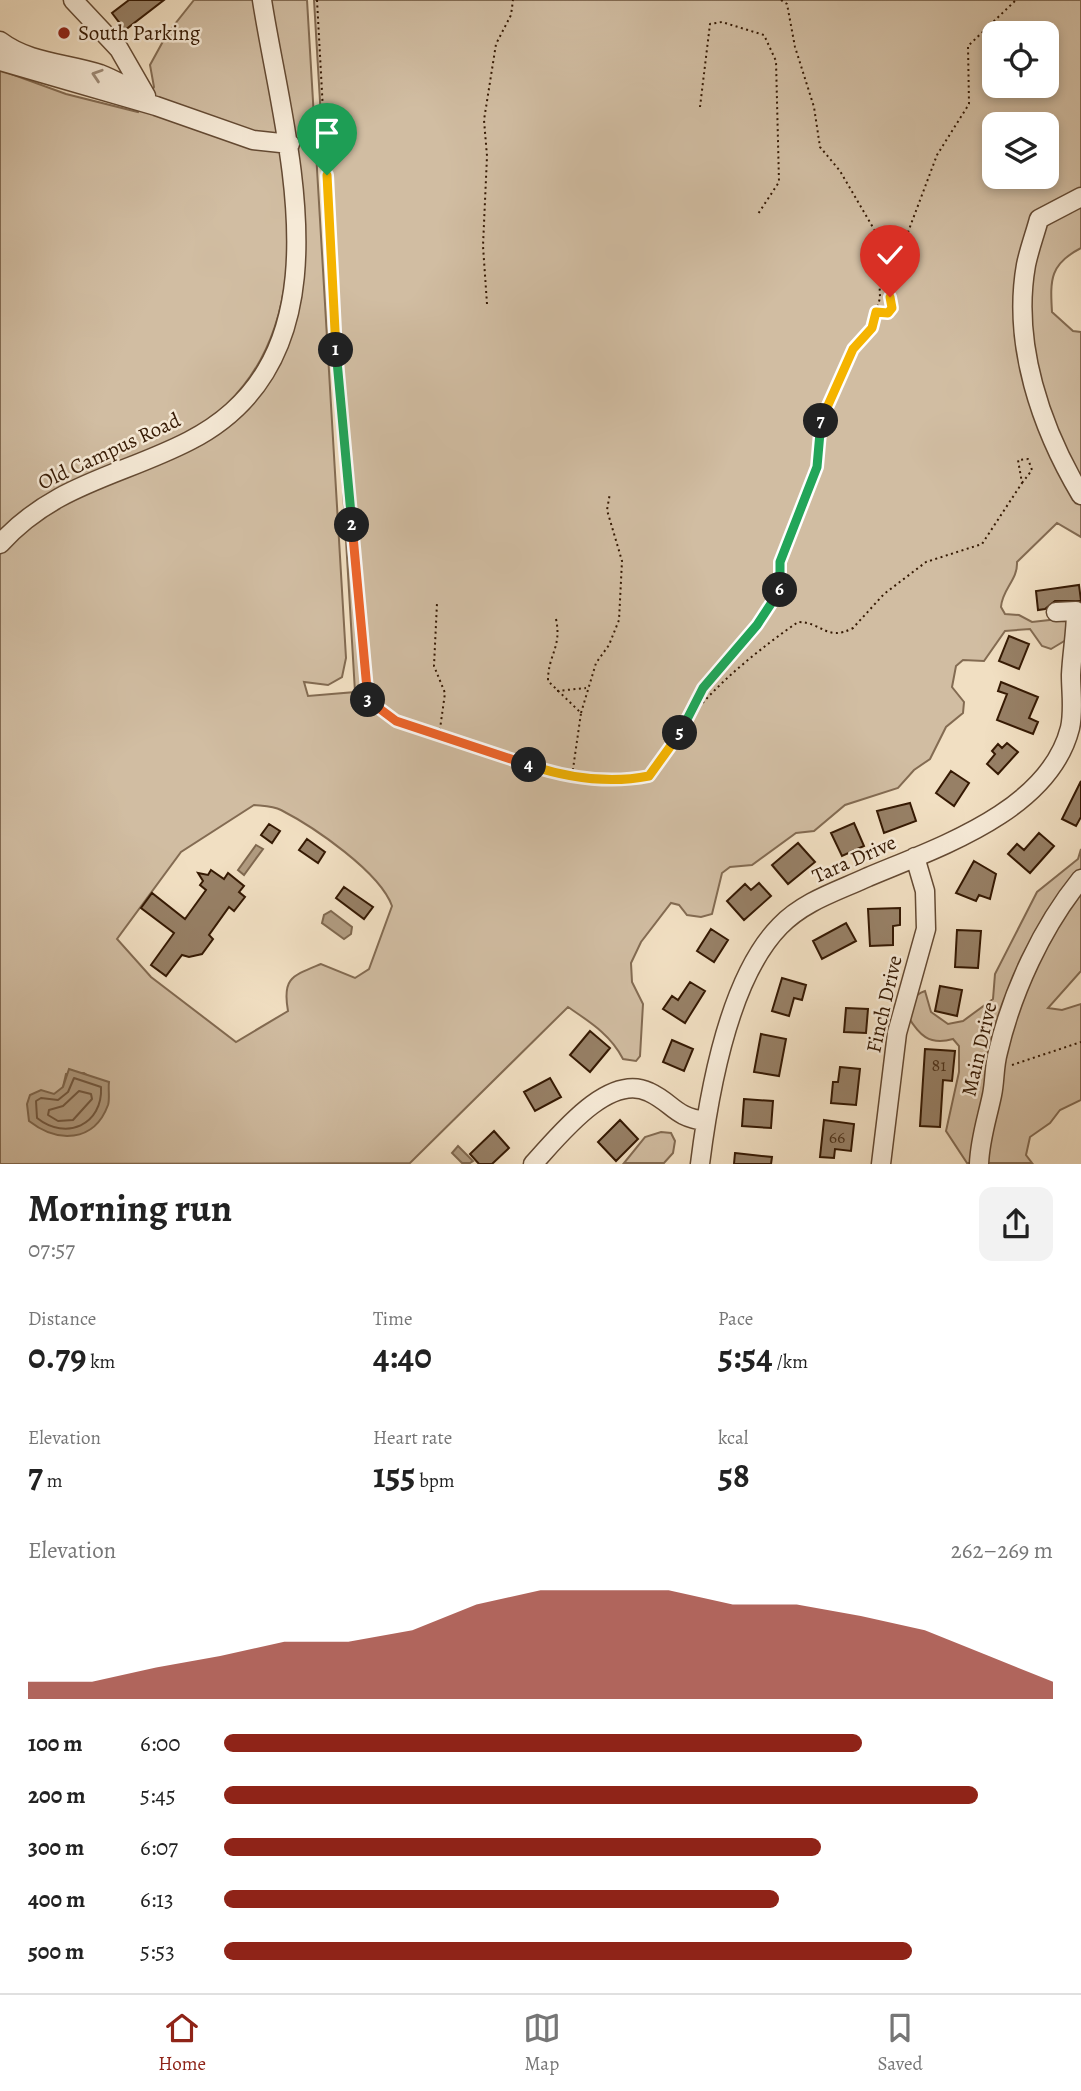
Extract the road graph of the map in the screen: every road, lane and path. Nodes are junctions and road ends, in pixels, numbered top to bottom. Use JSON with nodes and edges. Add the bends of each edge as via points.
{"nodes":[{"id":1,"x":73,"y":0,"type":"edge"},
{"id":2,"x":262,"y":0,"type":"edge"},
{"id":3,"x":317,"y":0,"type":"edge"},
{"id":4,"x":513,"y":0,"type":"edge"},
{"id":5,"x":781,"y":0,"type":"edge"},
{"id":6,"x":1017,"y":0,"type":"edge"},
{"id":7,"x":0,"y":41,"type":"edge"},
{"id":8,"x":0,"y":61,"type":"edge"},
{"id":9,"x":151,"y":101,"type":"junction"},
{"id":10,"x":700,"y":107,"type":"dead end"},
{"id":11,"x":290,"y":144,"type":"junction"},
{"id":12,"x":1081,"y":197,"type":"edge"},
{"id":13,"x":758,"y":214,"type":"dead end"},
{"id":14,"x":487,"y":304,"type":"dead end"},
{"id":15,"x":876,"y":312,"type":"junction"},
{"id":16,"x":1022,"y":483,"type":"junction"},
{"id":17,"x":610,"y":493,"type":"dead end"},
{"id":18,"x":1081,"y":495,"type":"edge"},
{"id":19,"x":0,"y":544,"type":"edge"},
{"id":20,"x":437,"y":603,"type":"dead end"},
{"id":21,"x":1056,"y":612,"type":"dead end"},
{"id":22,"x":556,"y":619,"type":"dead end"},
{"id":23,"x":587,"y":688,"type":"junction"},
{"id":24,"x":556,"y":691,"type":"junction"},
{"id":25,"x":581,"y":713,"type":"junction"},
{"id":26,"x":396,"y":721,"type":"junction"},
{"id":27,"x":686,"y":723,"type":"junction"},
{"id":28,"x":572,"y":777,"type":"junction"},
{"id":29,"x":915,"y":857,"type":"junction"},
{"id":30,"x":1081,"y":878,"type":"edge"},
{"id":31,"x":1081,"y":1042,"type":"edge"},
{"id":32,"x":995,"y":1070,"type":"junction"},
{"id":33,"x":705,"y":1121,"type":"junction"},
{"id":34,"x":533,"y":1164,"type":"edge"},
{"id":35,"x":699,"y":1164,"type":"edge"},
{"id":36,"x":881,"y":1164,"type":"edge"},
{"id":37,"x":979,"y":1164,"type":"edge"}],
"edges":[{"from":1,"to":9,"type":"street","via":[[119,49]]},
{"from":2,"to":11,"type":"street","name":"Old Campus Road"},
{"from":3,"to":26,"type":"path","via":[[336,350],[368,701]]},
{"from":4,"to":14,"type":"path","via":[[511,15],[496,44],[484,120]]},
{"from":5,"to":15,"type":"path","via":[[787,4],[820,147],[840,171],[878,236],[880,298]]},
{"from":6,"to":15,"type":"path","via":[[968,46],[969,104],[937,155],[893,272],[892,308],[888,313]]},
{"from":9,"to":7,"type":"street","one_way":true,"via":[[101,75],[38,60]]},
{"from":8,"to":9,"type":"street"},
{"from":9,"to":11,"type":"street","via":[[253,140]]},
{"from":10,"to":13,"type":"path","via":[[710,24],[722,22],[764,35],[776,61],[779,182]]},
{"from":11,"to":19,"type":"street","name":"Old Campus Road","via":[[297,217],[291,302],[284,332],[253,389],[191,440],[50,500]]},
{"from":12,"to":18,"type":"street","via":[[1039,219],[1026,265],[1023,306],[1028,359],[1041,410],[1058,457]]},
{"from":15,"to":27,"type":"path","via":[[872,328],[853,349],[821,421],[817,467],[780,562],[780,591],[703,688]]},
{"from":16,"to":16,"type":"path","via":[[1017,464],[1022,458],[1028,459],[1032,470]]},
{"from":16,"to":27,"type":"path","via":[[982,544],[926,562],[904,576],[844,633],[798,622],[737,669]]},
{"from":17,"to":23,"type":"path","via":[[607,510],[622,561],[619,620]]},
{"from":20,"to":26,"type":"path","via":[[434,666],[445,693],[440,729]]},
{"from":21,"to":29,"type":"street","name":"Tara Drive","via":[[1076,611],[1076,644],[1070,730],[1049,771],[1014,807]]},
{"from":22,"to":24,"type":"path","via":[[560,639],[548,666],[548,681]]},
{"from":23,"to":24,"type":"path"},
{"from":23,"to":25,"type":"path"},
{"from":24,"to":25,"type":"path"},
{"from":25,"to":28,"type":"path"},
{"from":26,"to":28,"type":"path"},
{"from":27,"to":28,"type":"path","via":[[649,776],[628,780]]},
{"from":29,"to":33,"type":"street","name":"Tara Drive","via":[[807,904],[761,948],[734,1009]]},
{"from":29,"to":36,"type":"street","name":"Finch Drive","via":[[925,891],[926,929],[897,1033]]},
{"from":30,"to":32,"type":"street","name":"Main Drive","via":[[1068,894],[1012,1004]]},
{"from":31,"to":32,"type":"path"},
{"from":32,"to":37,"type":"street","name":"Main Drive","via":[[980,1137]]},
{"from":33,"to":34,"type":"street","via":[[678,1114],[651,1092],[625,1088],[601,1098]]},
{"from":33,"to":35,"type":"street","name":"Tara Drive"}]}
